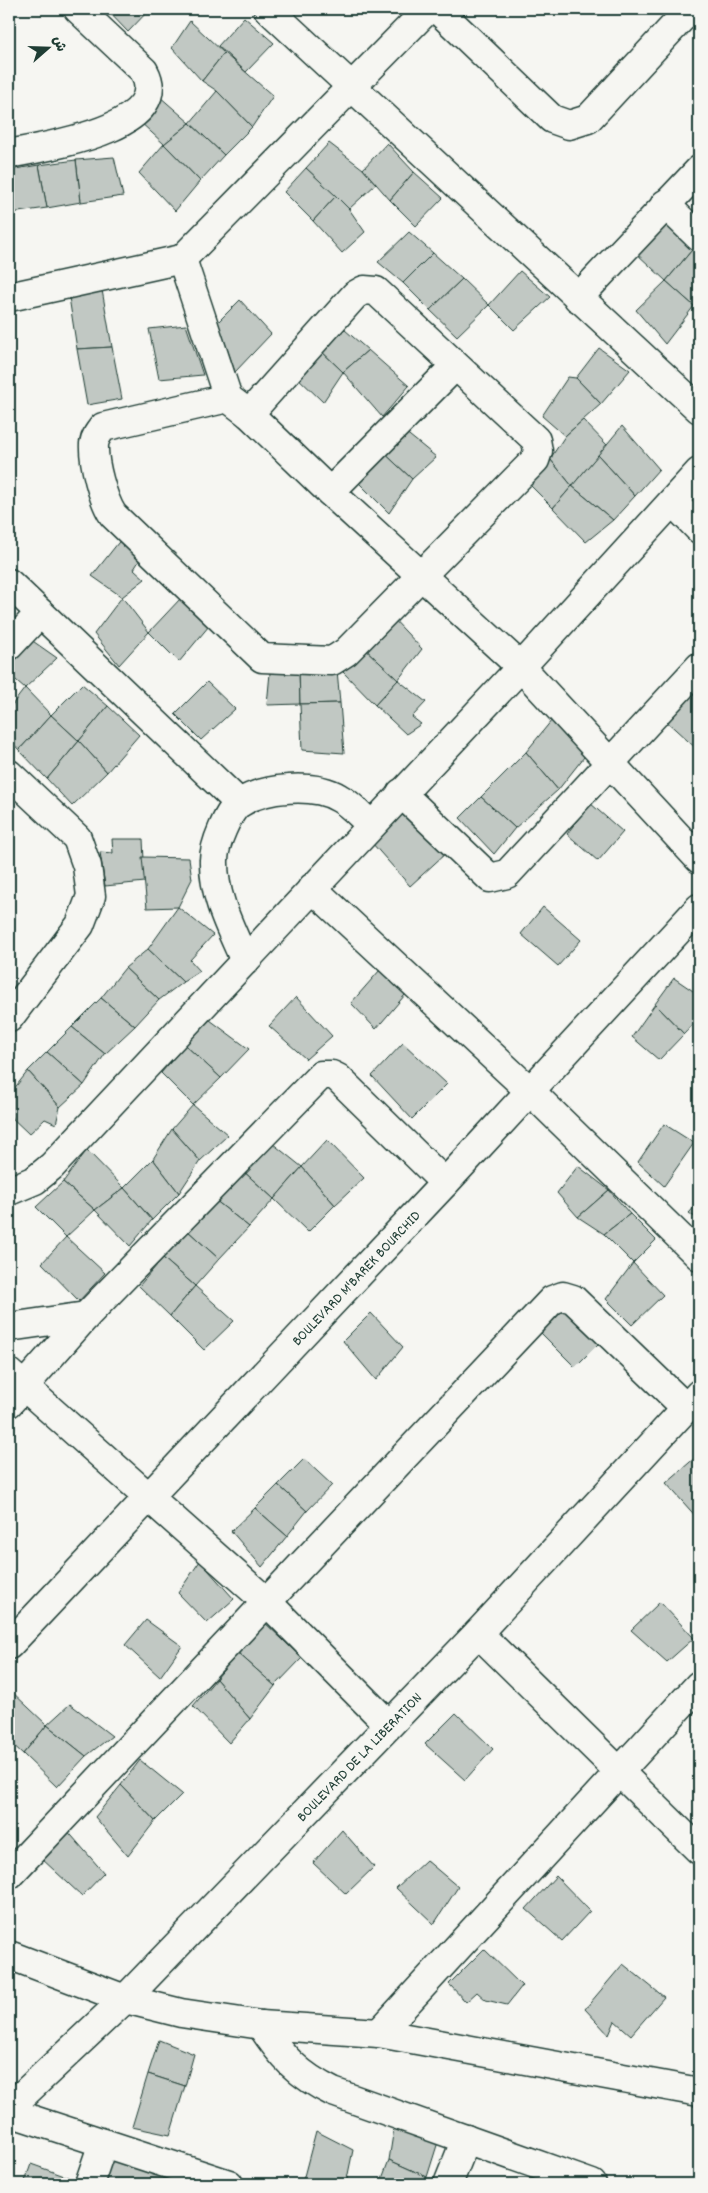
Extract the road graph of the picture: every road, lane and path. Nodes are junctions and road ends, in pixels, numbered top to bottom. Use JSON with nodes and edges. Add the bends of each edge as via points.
{"nodes":[{"id":1,"x":78,"y":9,"type":"edge"},
{"id":2,"x":268,"y":9,"type":"edge"},
{"id":3,"x":428,"y":9,"type":"edge"},
{"id":4,"x":437,"y":9,"type":"edge"},
{"id":5,"x":690,"y":9,"type":"edge"},
{"id":6,"x":353,"y":87,"type":"junction"},
{"id":7,"x":9,"y":154,"type":"edge"},
{"id":8,"x":699,"y":170,"type":"edge"},
{"id":9,"x":665,"y":204,"type":"junction"},
{"id":10,"x":699,"y":237,"type":"edge"},
{"id":11,"x":182,"y":259,"type":"junction"},
{"id":12,"x":9,"y":297,"type":"edge"},
{"id":13,"x":578,"y":298,"type":"junction"},
{"id":14,"x":454,"y":366,"type":"junction"},
{"id":15,"x":238,"y":406,"type":"junction"},
{"id":16,"x":699,"y":409,"type":"edge"},
{"id":17,"x":699,"y":472,"type":"edge"},
{"id":18,"x":330,"y":492,"type":"junction"},
{"id":19,"x":673,"y":502,"type":"junction"},
{"id":20,"x":699,"y":529,"type":"edge"},
{"id":21,"x":420,"y":576,"type":"junction"},
{"id":22,"x":9,"y":583,"type":"edge"},
{"id":23,"x":40,"y":613,"type":"junction"},
{"id":24,"x":9,"y":646,"type":"edge"},
{"id":25,"x":521,"y":667,"type":"junction"},
{"id":26,"x":699,"y":667,"type":"edge"},
{"id":27,"x":611,"y":762,"type":"junction"},
{"id":28,"x":9,"y":774,"type":"edge"},
{"id":29,"x":402,"y":793,"type":"junction"},
{"id":30,"x":239,"y":803,"type":"junction"},
{"id":31,"x":372,"y":824,"type":"junction"},
{"id":32,"x":699,"y":859,"type":"edge"},
{"id":33,"x":312,"y":888,"type":"junction"},
{"id":34,"x":699,"y":908,"type":"edge"},
{"id":35,"x":245,"y":961,"type":"junction"},
{"id":36,"x":9,"y":1018,"type":"edge"},
{"id":37,"x":529,"y":1090,"type":"junction"},
{"id":38,"x":445,"y":1183,"type":"junction"},
{"id":39,"x":9,"y":1191,"type":"edge"},
{"id":40,"x":699,"y":1256,"type":"edge"},
{"id":41,"x":86,"y":1316,"type":"junction"},
{"id":42,"x":9,"y":1327,"type":"edge"},
{"id":43,"x":14,"y":1387,"type":"edge"},
{"id":44,"x":693,"y":1401,"type":"edge"},
{"id":45,"x":148,"y":1497,"type":"junction"},
{"id":46,"x":268,"y":1603,"type":"junction"},
{"id":47,"x":478,"y":1634,"type":"junction"},
{"id":48,"x":9,"y":1645,"type":"edge"},
{"id":49,"x":699,"y":1685,"type":"edge"},
{"id":50,"x":388,"y":1724,"type":"junction"},
{"id":51,"x":619,"y":1771,"type":"junction"},
{"id":52,"x":699,"y":1850,"type":"edge"},
{"id":53,"x":9,"y":1875,"type":"edge"},
{"id":54,"x":9,"y":1955,"type":"edge"},
{"id":55,"x":125,"y":1999,"type":"junction"},
{"id":56,"x":261,"y":2026,"type":"junction"},
{"id":57,"x":378,"y":2033,"type":"junction"},
{"id":58,"x":699,"y":2092,"type":"edge"},
{"id":59,"x":9,"y":2108,"type":"edge"},
{"id":60,"x":9,"y":2112,"type":"edge"},
{"id":61,"x":466,"y":2139,"type":"junction"},
{"id":62,"x":103,"y":2143,"type":"junction"},
{"id":63,"x":89,"y":2184,"type":"edge"},
{"id":64,"x":229,"y":2184,"type":"edge"},
{"id":65,"x":448,"y":2184,"type":"edge"},
{"id":66,"x":592,"y":2184,"type":"edge"}],
"edges":[{"from":1,"to":7,"type":"street","via":[[144,71],[150,82],[146,98],[137,110],[94,135]]},
{"from":2,"to":6,"type":"street"},
{"from":3,"to":6,"type":"street"},
{"from":4,"to":5,"type":"street","via":[[552,119],[569,126],[588,119]]},
{"from":6,"to":11,"type":"street"},
{"from":6,"to":13,"type":"street"},
{"from":8,"to":9,"type":"street"},
{"from":9,"to":10,"type":"street"},
{"from":9,"to":13,"type":"street"},
{"from":11,"to":12,"type":"street"},
{"from":11,"to":15,"type":"street"},
{"from":13,"to":16,"type":"street"},
{"from":14,"to":15,"type":"street","via":[[376,291],[364,290],[354,295]]},
{"from":14,"to":18,"type":"street"},
{"from":14,"to":21,"type":"street","via":[[536,440],[538,451],[535,460]]},
{"from":15,"to":18,"type":"street"},
{"from":15,"to":21,"type":"street","via":[[104,427],[96,435],[94,444],[103,494],[113,515],[255,653],[271,659],[332,661],[346,652]]},
{"from":17,"to":19,"type":"street"},
{"from":18,"to":21,"type":"street"},
{"from":19,"to":20,"type":"street"},
{"from":19,"to":25,"type":"street"},
{"from":21,"to":25,"type":"street"},
{"from":22,"to":23,"type":"street"},
{"from":23,"to":24,"type":"street"},
{"from":23,"to":30,"type":"street"},
{"from":25,"to":27,"type":"street"},
{"from":25,"to":29,"type":"street"},
{"from":26,"to":27,"type":"street"},
{"from":27,"to":29,"type":"street","via":[[508,874],[500,878],[490,878]]},
{"from":27,"to":32,"type":"street"},
{"from":28,"to":36,"type":"street","via":[[77,838],[88,866],[91,896],[80,925]]},
{"from":29,"to":31,"type":"street"},
{"from":30,"to":31,"type":"street","via":[[276,789],[309,789],[339,797]]},
{"from":30,"to":35,"type":"street","via":[[222,830],[213,858],[215,884]]},
{"from":31,"to":33,"type":"street"},
{"from":33,"to":35,"type":"street"},
{"from":33,"to":37,"type":"street"},
{"from":34,"to":37,"type":"street","name":"BOULEVARD M'BAREK BOURCHID"},
{"from":35,"to":39,"type":"street","via":[[52,1166],[35,1180]]},
{"from":37,"to":38,"type":"street","name":"BOULEVARD M'BAREK BOURCHID"},
{"from":37,"to":40,"type":"street"},
{"from":38,"to":41,"type":"street","via":[[338,1078],[321,1075]]},
{"from":38,"to":45,"type":"street","name":"BOULEVARD M'BAREK BOURCHID"},
{"from":41,"to":42,"type":"street"},
{"from":41,"to":43,"type":"street"},
{"from":43,"to":45,"type":"street"},
{"from":44,"to":46,"type":"street","via":[[573,1299],[562,1296],[552,1300]]},
{"from":44,"to":47,"type":"street","name":"BOULEVARD DE LA LIBERATION"},
{"from":45,"to":46,"type":"street"},
{"from":45,"to":48,"type":"street","name":"BOULEVARD M'BAREK BOURCHID"},
{"from":46,"to":50,"type":"street"},
{"from":46,"to":53,"type":"street"},
{"from":47,"to":50,"type":"street","name":"BOULEVARD DE LA LIBERATION"},
{"from":47,"to":51,"type":"street"},
{"from":49,"to":51,"type":"street"},
{"from":50,"to":55,"type":"street","name":"BOULEVARD DE LA LIBERATION"},
{"from":51,"to":52,"type":"street"},
{"from":51,"to":57,"type":"street"},
{"from":54,"to":55,"type":"street"},
{"from":55,"to":56,"type":"street","via":[[181,2013]]},
{"from":55,"to":59,"type":"street","name":"BOULEVARD DE LA LIBERATION"},
{"from":56,"to":57,"type":"street"},
{"from":56,"to":61,"type":"street","via":[[288,2062],[309,2080],[332,2092]]},
{"from":57,"to":58,"type":"street"},
{"from":60,"to":62,"type":"street"},
{"from":61,"to":65,"type":"street"},
{"from":61,"to":66,"type":"street"},
{"from":62,"to":63,"type":"street"},
{"from":62,"to":64,"type":"street"}]}
